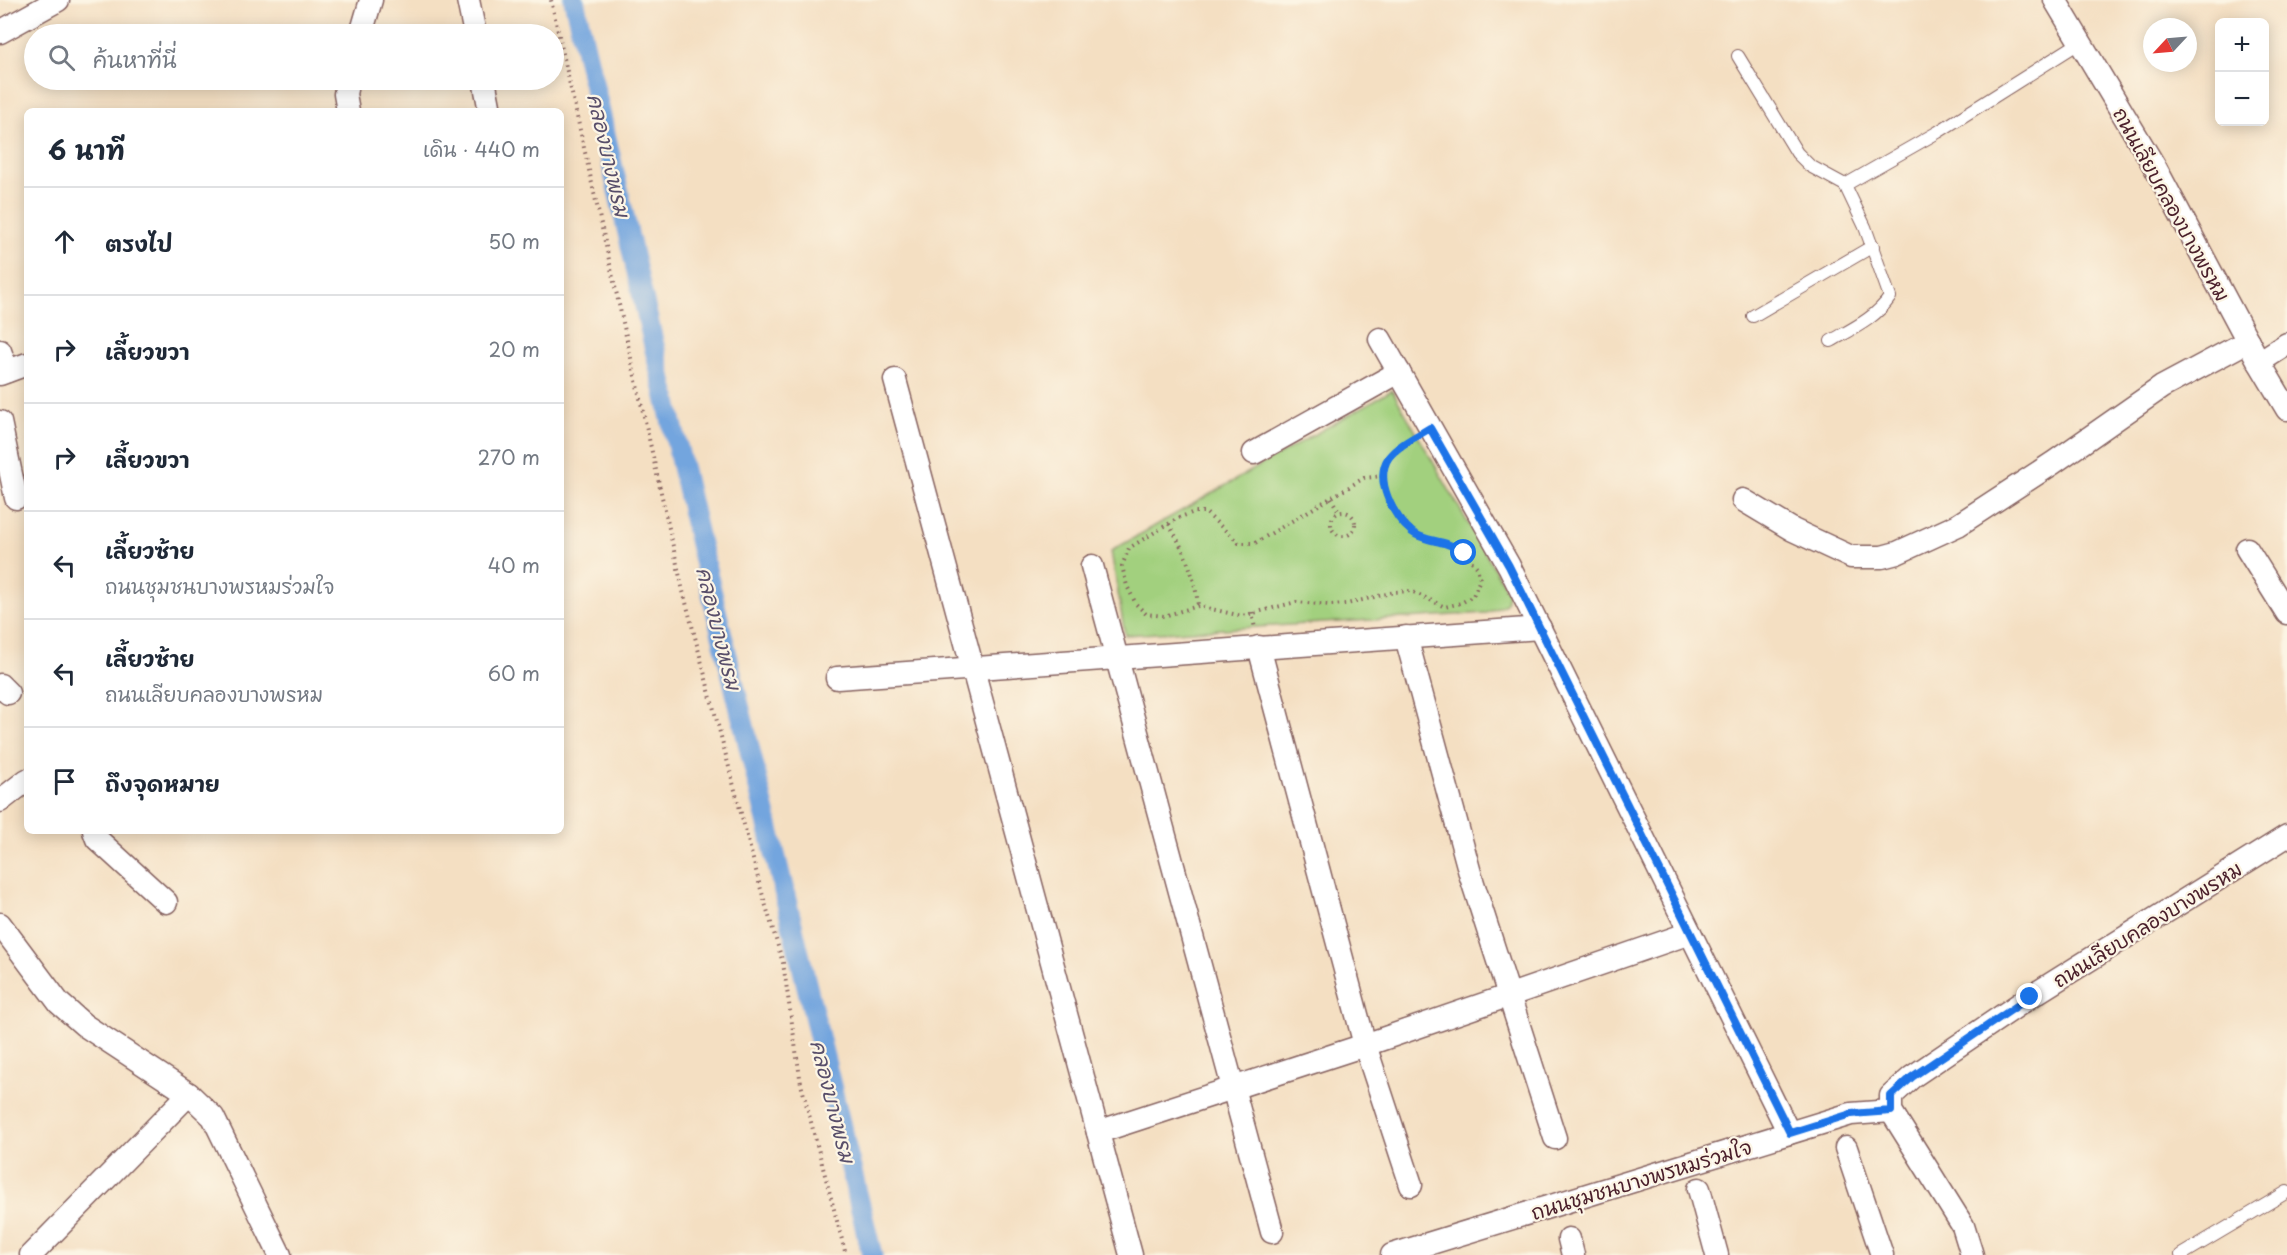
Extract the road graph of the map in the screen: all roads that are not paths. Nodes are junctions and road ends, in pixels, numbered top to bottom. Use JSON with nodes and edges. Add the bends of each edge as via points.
{"nodes":[{"id":1,"x":58,"y":0,"type":"edge"},
{"id":2,"x":371,"y":0,"type":"edge"},
{"id":3,"x":468,"y":0,"type":"edge"},
{"id":4,"x":2055,"y":0,"type":"edge"},
{"id":5,"x":364,"y":24,"type":"edge"},
{"id":6,"x":473,"y":24,"type":"edge"},
{"id":7,"x":0,"y":32,"type":"edge"},
{"id":8,"x":2079,"y":44,"type":"junction"},
{"id":9,"x":1738,"y":56,"type":"dead end"},
{"id":10,"x":346,"y":90,"type":"edge"},
{"id":11,"x":486,"y":90,"type":"edge"},
{"id":12,"x":347,"y":108,"type":"edge"},
{"id":13,"x":489,"y":108,"type":"edge"},
{"id":14,"x":1845,"y":185,"type":"junction"},
{"id":15,"x":1872,"y":246,"type":"junction"},
{"id":16,"x":1753,"y":316,"type":"dead end"},
{"id":17,"x":1380,"y":339,"type":"dead end"},
{"id":18,"x":1831,"y":341,"type":"dead end"},
{"id":19,"x":2248,"y":341,"type":"junction"},
{"id":20,"x":2287,"y":344,"type":"edge"},
{"id":21,"x":2259,"y":362,"type":"junction"},
{"id":22,"x":1399,"y":372,"type":"junction"},
{"id":23,"x":895,"y":380,"type":"dead end"},
{"id":24,"x":2287,"y":409,"type":"edge"},
{"id":25,"x":0,"y":422,"type":"edge"},
{"id":26,"x":1254,"y":453,"type":"dead end"},
{"id":27,"x":16,"y":498,"type":"dead end"},
{"id":28,"x":1743,"y":500,"type":"dead end"},
{"id":29,"x":2247,"y":549,"type":"dead end"},
{"id":30,"x":1092,"y":566,"type":"dead end"},
{"id":31,"x":2287,"y":613,"type":"edge"},
{"id":32,"x":1540,"y":628,"type":"junction"},
{"id":33,"x":1406,"y":637,"type":"junction"},
{"id":34,"x":1259,"y":647,"type":"junction"},
{"id":35,"x":1117,"y":658,"type":"junction"},
{"id":36,"x":973,"y":668,"type":"junction"},
{"id":37,"x":837,"y":678,"type":"dead end"},
{"id":38,"x":24,"y":782,"type":"edge"},
{"id":39,"x":0,"y":801,"type":"edge"},
{"id":40,"x":95,"y":834,"type":"edge"},
{"id":41,"x":2287,"y":836,"type":"edge"},
{"id":42,"x":166,"y":902,"type":"dead end"},
{"id":43,"x":0,"y":924,"type":"edge"},
{"id":44,"x":1690,"y":933,"type":"junction"},
{"id":45,"x":1509,"y":995,"type":"junction"},
{"id":46,"x":1365,"y":1045,"type":"junction"},
{"id":47,"x":1233,"y":1088,"type":"junction"},
{"id":48,"x":189,"y":1094,"type":"junction"},
{"id":49,"x":1891,"y":1111,"type":"junction"},
{"id":50,"x":1098,"y":1132,"type":"junction"},
{"id":51,"x":1790,"y":1133,"type":"junction"},
{"id":52,"x":1555,"y":1138,"type":"dead end"},
{"id":53,"x":1846,"y":1148,"type":"dead end"},
{"id":54,"x":1411,"y":1185,"type":"dead end"},
{"id":55,"x":1699,"y":1189,"type":"dead end"},
{"id":56,"x":2287,"y":1192,"type":"edge"},
{"id":57,"x":1272,"y":1232,"type":"dead end"},
{"id":58,"x":31,"y":1255,"type":"edge"},
{"id":59,"x":280,"y":1255,"type":"edge"},
{"id":60,"x":1131,"y":1255,"type":"edge"},
{"id":61,"x":1392,"y":1255,"type":"edge"},
{"id":62,"x":1717,"y":1255,"type":"edge"},
{"id":63,"x":1882,"y":1255,"type":"edge"},
{"id":64,"x":1972,"y":1255,"type":"edge"},
{"id":65,"x":2181,"y":1255,"type":"edge"}],
"edges":[{"from":1,"to":7,"type":"street"},
{"from":2,"to":5,"type":"street"},
{"from":3,"to":6,"type":"street"},
{"from":4,"to":8,"type":"street","name":"ถนนเลียบคลองบางพรหม"},
{"from":8,"to":14,"type":"lane"},
{"from":8,"to":19,"type":"street","name":"ถนนเลียบคลองบางพรหม","via":[[2156,168]]},
{"from":9,"to":14,"type":"lane","via":[[1797,153],[1810,166]]},
{"from":10,"to":12,"type":"street"},
{"from":11,"to":13,"type":"street"},
{"from":14,"to":15,"type":"lane"},
{"from":15,"to":16,"type":"lane"},
{"from":15,"to":18,"type":"lane","via":[[1890,297],[1870,318]]},
{"from":17,"to":22,"type":"street"},
{"from":19,"to":21,"type":"street","name":"ถนนเลียบคลองบางพรหม"},
{"from":19,"to":28,"type":"street","via":[[2162,387],[1958,525],[1897,553],[1851,557],[1793,530]]},
{"from":20,"to":21,"type":"street"},
{"from":21,"to":24,"type":"street","name":"ถนนเลียบคลองบางพรหม"},
{"from":22,"to":26,"type":"street"},
{"from":22,"to":32,"type":"street"},
{"from":23,"to":36,"type":"street"},
{"from":25,"to":27,"type":"street"},
{"from":29,"to":31,"type":"street"},
{"from":30,"to":35,"type":"street"},
{"from":32,"to":33,"type":"street"},
{"from":32,"to":44,"type":"street"},
{"from":33,"to":34,"type":"street"},
{"from":33,"to":45,"type":"street","via":[[1471,878]]},
{"from":34,"to":35,"type":"street"},
{"from":34,"to":46,"type":"street"},
{"from":35,"to":36,"type":"street"},
{"from":35,"to":47,"type":"street"},
{"from":36,"to":37,"type":"street"},
{"from":36,"to":50,"type":"street"},
{"from":38,"to":39,"type":"street"},
{"from":40,"to":42,"type":"street"},
{"from":41,"to":49,"type":"street","name":"ถนนเลียบคลองบางพรหม","via":[[2030,997],[1912,1077],[1891,1096]]},
{"from":43,"to":48,"type":"street","via":[[59,1003],[84,1025]]},
{"from":44,"to":45,"type":"street"},
{"from":44,"to":51,"type":"street"},
{"from":45,"to":46,"type":"street"},
{"from":45,"to":52,"type":"street"},
{"from":46,"to":47,"type":"street"},
{"from":46,"to":54,"type":"street"},
{"from":47,"to":50,"type":"street"},
{"from":47,"to":57,"type":"street"},
{"from":48,"to":58,"type":"street"},
{"from":48,"to":59,"type":"street","via":[[213,1118]]},
{"from":49,"to":51,"type":"street","name":"ถนนชุมชนบางพรหมร่วมใจ","via":[[1851,1114]]},
{"from":49,"to":64,"type":"street","via":[[1963,1226]]},
{"from":50,"to":60,"type":"street"},
{"from":51,"to":61,"type":"street","name":"ถนนชุมชนบางพรหมร่วมใจ"},
{"from":53,"to":63,"type":"street"},
{"from":55,"to":62,"type":"street"},
{"from":56,"to":65,"type":"lane"}]}
